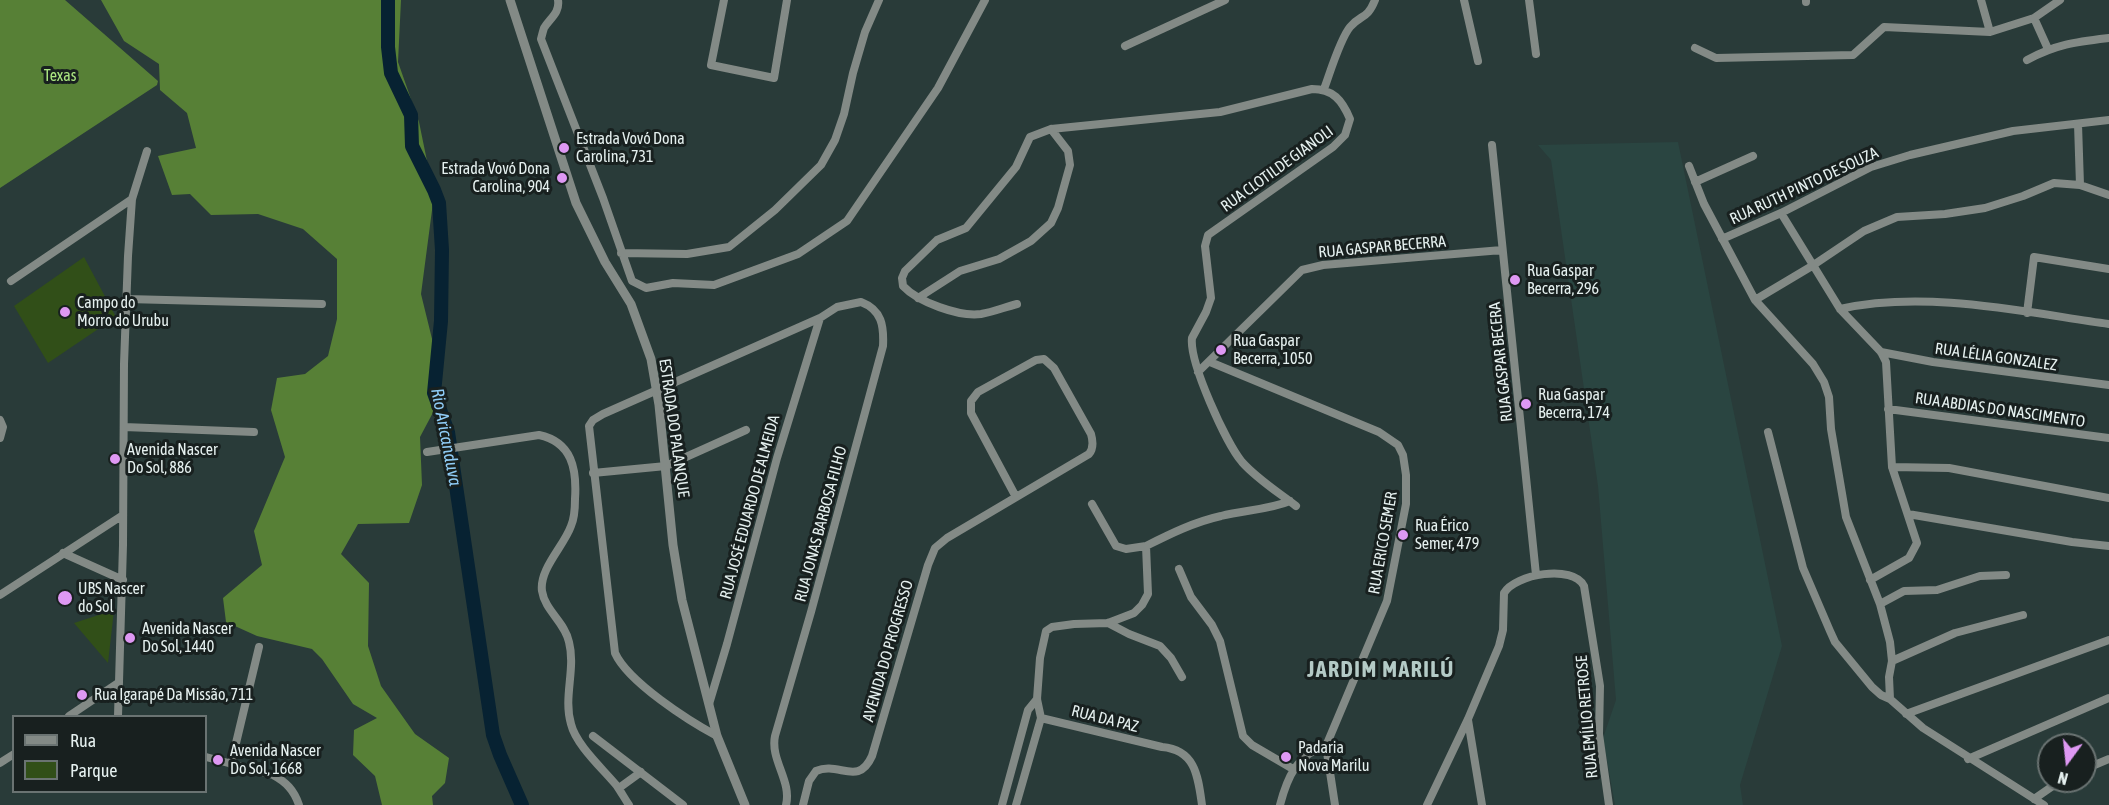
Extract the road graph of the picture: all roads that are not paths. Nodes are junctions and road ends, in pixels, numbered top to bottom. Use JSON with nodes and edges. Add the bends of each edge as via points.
{"nodes":[{"id":1,"x":510,"y":0,"type":"edge"},
{"id":2,"x":558,"y":0,"type":"edge"},
{"id":3,"x":723,"y":0,"type":"edge"},
{"id":4,"x":787,"y":0,"type":"edge"},
{"id":5,"x":879,"y":0,"type":"edge"},
{"id":6,"x":985,"y":0,"type":"edge"},
{"id":7,"x":1225,"y":0,"type":"edge"},
{"id":8,"x":1375,"y":0,"type":"edge"},
{"id":9,"x":1464,"y":0,"type":"edge"},
{"id":10,"x":1529,"y":0,"type":"edge"},
{"id":11,"x":1981,"y":0,"type":"edge"},
{"id":12,"x":2060,"y":0,"type":"edge"},
{"id":13,"x":2034,"y":18,"type":"junction"},
{"id":14,"x":1990,"y":32,"type":"junction"},
{"id":15,"x":2109,"y":38,"type":"edge"},
{"id":16,"x":1125,"y":46,"type":"dead end"},
{"id":17,"x":1695,"y":48,"type":"dead end"},
{"id":18,"x":2049,"y":49,"type":"junction"},
{"id":19,"x":1536,"y":54,"type":"dead end"},
{"id":20,"x":2027,"y":60,"type":"dead end"},
{"id":21,"x":1478,"y":61,"type":"dead end"},
{"id":22,"x":1324,"y":89,"type":"junction"},
{"id":23,"x":2109,"y":120,"type":"edge"},
{"id":24,"x":2078,"y":124,"type":"junction"},
{"id":25,"x":1051,"y":129,"type":"junction"},
{"id":26,"x":1492,"y":145,"type":"dead end"},
{"id":27,"x":147,"y":151,"type":"dead end"},
{"id":28,"x":1753,"y":156,"type":"dead end"},
{"id":29,"x":1689,"y":166,"type":"dead end"},
{"id":30,"x":1695,"y":182,"type":"junction"},
{"id":31,"x":2080,"y":185,"type":"junction"},
{"id":32,"x":2109,"y":195,"type":"edge"},
{"id":33,"x":132,"y":199,"type":"junction"},
{"id":34,"x":1781,"y":213,"type":"junction"},
{"id":35,"x":1722,"y":239,"type":"junction"},
{"id":36,"x":1502,"y":250,"type":"junction"},
{"id":37,"x":621,"y":253,"type":"junction"},
{"id":38,"x":1812,"y":266,"type":"junction"},
{"id":39,"x":2109,"y":269,"type":"edge"},
{"id":40,"x":11,"y":281,"type":"dead end"},
{"id":41,"x":918,"y":298,"type":"junction"},
{"id":42,"x":127,"y":299,"type":"junction"},
{"id":43,"x":1755,"y":300,"type":"junction"},
{"id":44,"x":322,"y":304,"type":"dead end"},
{"id":45,"x":1017,"y":304,"type":"dead end"},
{"id":46,"x":1840,"y":309,"type":"junction"},
{"id":47,"x":2027,"y":313,"type":"junction"},
{"id":48,"x":820,"y":318,"type":"junction"},
{"id":49,"x":2109,"y":324,"type":"edge"},
{"id":50,"x":1881,"y":352,"type":"junction"},
{"id":51,"x":1210,"y":362,"type":"junction"},
{"id":52,"x":1198,"y":372,"type":"junction"},
{"id":53,"x":2109,"y":385,"type":"edge"},
{"id":54,"x":657,"y":390,"type":"junction"},
{"id":55,"x":1888,"y":409,"type":"junction"},
{"id":56,"x":0,"y":420,"type":"edge"},
{"id":57,"x":124,"y":427,"type":"junction"},
{"id":58,"x":746,"y":430,"type":"dead end"},
{"id":59,"x":254,"y":432,"type":"dead end"},
{"id":60,"x":1768,"y":432,"type":"dead end"},
{"id":61,"x":0,"y":438,"type":"edge"},
{"id":62,"x":2109,"y":438,"type":"edge"},
{"id":63,"x":427,"y":452,"type":"dead end"},
{"id":64,"x":666,"y":466,"type":"junction"},
{"id":65,"x":1892,"y":467,"type":"junction"},
{"id":66,"x":593,"y":473,"type":"junction"},
{"id":67,"x":1016,"y":497,"type":"junction"},
{"id":68,"x":2109,"y":498,"type":"edge"},
{"id":69,"x":1092,"y":504,"type":"dead end"},
{"id":70,"x":123,"y":514,"type":"junction"},
{"id":71,"x":1908,"y":514,"type":"junction"},
{"id":72,"x":1146,"y":546,"type":"junction"},
{"id":73,"x":2109,"y":546,"type":"edge"},
{"id":74,"x":63,"y":553,"type":"junction"},
{"id":75,"x":1179,"y":569,"type":"dead end"},
{"id":76,"x":1536,"y":575,"type":"junction"},
{"id":77,"x":2006,"y":575,"type":"dead end"},
{"id":78,"x":123,"y":580,"type":"junction"},
{"id":79,"x":1870,"y":580,"type":"junction"},
{"id":80,"x":0,"y":595,"type":"edge"},
{"id":81,"x":1880,"y":604,"type":"junction"},
{"id":82,"x":2023,"y":615,"type":"dead end"},
{"id":83,"x":1108,"y":623,"type":"junction"},
{"id":84,"x":2109,"y":640,"type":"edge"},
{"id":85,"x":259,"y":647,"type":"dead end"},
{"id":86,"x":1892,"y":661,"type":"junction"},
{"id":87,"x":1182,"y":677,"type":"dead end"},
{"id":88,"x":118,"y":683,"type":"junction"},
{"id":89,"x":2109,"y":698,"type":"edge"},
{"id":90,"x":1037,"y":699,"type":"junction"},
{"id":91,"x":1890,"y":699,"type":"junction"},
{"id":92,"x":709,"y":704,"type":"junction"},
{"id":93,"x":1906,"y":714,"type":"junction"},
{"id":94,"x":72,"y":715,"type":"edge"},
{"id":95,"x":118,"y":715,"type":"edge"},
{"id":96,"x":1041,"y":718,"type":"junction"},
{"id":97,"x":1468,"y":719,"type":"junction"},
{"id":98,"x":717,"y":735,"type":"junction"},
{"id":99,"x":593,"y":736,"type":"dead end"},
{"id":100,"x":1326,"y":746,"type":"junction"},
{"id":101,"x":207,"y":757,"type":"edge"},
{"id":102,"x":1968,"y":759,"type":"junction"},
{"id":103,"x":231,"y":764,"type":"junction"},
{"id":104,"x":1293,"y":769,"type":"junction"},
{"id":105,"x":641,"y":772,"type":"junction"},
{"id":106,"x":619,"y":788,"type":"junction"},
{"id":107,"x":2043,"y":793,"type":"edge"},
{"id":108,"x":2034,"y":799,"type":"junction"},
{"id":109,"x":299,"y":805,"type":"edge"},
{"id":110,"x":629,"y":805,"type":"edge"},
{"id":111,"x":683,"y":805,"type":"edge"},
{"id":112,"x":746,"y":805,"type":"edge"},
{"id":113,"x":786,"y":805,"type":"edge"},
{"id":114,"x":803,"y":805,"type":"edge"},
{"id":115,"x":1002,"y":805,"type":"edge"},
{"id":116,"x":1016,"y":805,"type":"edge"},
{"id":117,"x":1202,"y":805,"type":"edge"},
{"id":118,"x":1280,"y":805,"type":"edge"},
{"id":119,"x":1335,"y":805,"type":"edge"},
{"id":120,"x":1427,"y":805,"type":"edge"},
{"id":121,"x":1482,"y":805,"type":"edge"},
{"id":122,"x":1609,"y":805,"type":"edge"},
{"id":123,"x":2044,"y":805,"type":"edge"}],
"edges":[{"from":1,"to":54,"type":"street","name":"ESTRADA DO PALANQUE","via":[[576,203],[630,304],[645,340]]},
{"from":2,"to":37,"type":"street","via":[[559,6],[541,39]]},
{"from":3,"to":4,"type":"street","via":[[711,66],[774,78]]},
{"from":5,"to":37,"type":"street","via":[[865,32],[835,141],[821,165],[729,247],[687,254]]},
{"from":6,"to":37,"type":"street","via":[[938,88],[847,221],[798,254],[714,285],[673,283],[646,288],[632,281]]},
{"from":7,"to":16,"type":"street"},
{"from":8,"to":22,"type":"street","via":[[1368,14],[1346,33]]},
{"from":9,"to":21,"type":"street"},
{"from":10,"to":19,"type":"street"},
{"from":11,"to":14,"type":"street"},
{"from":12,"to":13,"type":"street"},
{"from":13,"to":14,"type":"street"},
{"from":13,"to":18,"type":"street"},
{"from":14,"to":17,"type":"street","via":[[1884,27],[1853,55],[1716,58]]},
{"from":15,"to":18,"type":"street"},
{"from":18,"to":20,"type":"street"},
{"from":22,"to":25,"type":"street","via":[[1220,112]]},
{"from":22,"to":52,"type":"street","name":"RUA CLOTILDE GIANOLI","via":[[1344,104],[1350,119],[1346,135],[1206,238],[1211,298],[1192,338]]},
{"from":23,"to":24,"type":"street","name":"RUA RUTH PINTO DE SOUZA"},
{"from":24,"to":31,"type":"street"},
{"from":24,"to":34,"type":"street","name":"RUA RUTH PINTO DE SOUZA","via":[[2013,131],[1871,167]]},
{"from":25,"to":41,"type":"street","via":[[1030,137],[1016,167],[966,228],[937,240],[905,272],[903,286]]},
{"from":25,"to":41,"type":"street","via":[[1068,151],[1070,165],[1051,224],[999,260],[960,271]]},
{"from":26,"to":36,"type":"street","name":"RUA GASPAR BECERA"},
{"from":27,"to":33,"type":"street"},
{"from":28,"to":30,"type":"street"},
{"from":29,"to":30,"type":"street"},
{"from":30,"to":35,"type":"street"},
{"from":31,"to":32,"type":"street"},
{"from":31,"to":38,"type":"street","via":[[2054,183],[1985,207],[1897,217],[1864,231]]},
{"from":33,"to":40,"type":"street"},
{"from":33,"to":42,"type":"street"},
{"from":34,"to":35,"type":"street","name":"RUA RUTH PINTO DE SOUZA"},
{"from":34,"to":38,"type":"street"},
{"from":35,"to":43,"type":"street"},
{"from":36,"to":51,"type":"street","name":"RUA GASPAR BECERRA","via":[[1311,266],[1292,278]]},
{"from":36,"to":76,"type":"street","name":"RUA GASPAR BECERA"},
{"from":38,"to":43,"type":"street"},
{"from":38,"to":46,"type":"street"},
{"from":39,"to":47,"type":"street","via":[[2034,257]]},
{"from":41,"to":45,"type":"street","via":[[967,314]]},
{"from":42,"to":44,"type":"street"},
{"from":42,"to":57,"type":"street"},
{"from":43,"to":79,"type":"street","via":[[1813,364],[1824,382],[1830,397],[1831,429],[1846,518]]},
{"from":46,"to":47,"type":"street","via":[[1868,302],[1960,303]]},
{"from":46,"to":50,"type":"street"},
{"from":47,"to":49,"type":"street"},
{"from":48,"to":54,"type":"street","name":"RUA JONAS BARBOSA FILHO"},
{"from":48,"to":92,"type":"street","name":"RUA JOSÉ EDUARDO DE ALMEIDA"},
{"from":48,"to":113,"type":"street","name":"RUA JONAS BARBOSA FILHO","via":[[837,308],[861,302],[876,310],[884,329],[880,360],[774,742],[787,791]]},
{"from":50,"to":53,"type":"street","name":"RUA LÉLIA GONZALEZ"},
{"from":50,"to":55,"type":"street","via":[[1887,366]]},
{"from":51,"to":52,"type":"street","name":"RUA GASPAR BECERRA"},
{"from":51,"to":100,"type":"street","name":"RUA ERICO SEMER","via":[[1379,432],[1398,445],[1402,455],[1407,475],[1406,504],[1389,593]]},
{"from":52,"to":72,"type":"street","via":[[1235,452],[1249,469],[1293,504],[1209,519]]},
{"from":54,"to":64,"type":"street","name":"ESTRADA DO PALANQUE"},
{"from":54,"to":66,"type":"street","name":"RUA JONAS BARBOSA FILHO","via":[[590,423]]},
{"from":55,"to":62,"type":"street","name":"RUA ABDIAS DO NASCIMENTO"},
{"from":55,"to":65,"type":"street"},
{"from":56,"to":61,"type":"street"},
{"from":57,"to":59,"type":"street"},
{"from":57,"to":70,"type":"street"},
{"from":58,"to":64,"type":"street"},
{"from":60,"to":91,"type":"street","via":[[1803,568],[1835,642],[1872,687]]},
{"from":63,"to":106,"type":"street","via":[[539,435],[549,437],[572,460],[576,492],[573,523],[545,571],[542,594],[569,642],[571,727]]},
{"from":64,"to":66,"type":"street"},
{"from":64,"to":92,"type":"street","name":"ESTRADA DO PALANQUE","via":[[682,600]]},
{"from":65,"to":68,"type":"street","via":[[1949,468]]},
{"from":65,"to":71,"type":"street"},
{"from":66,"to":98,"type":"street","via":[[617,659],[678,713]]},
{"from":67,"to":67,"type":"street","name":"AVENIDA DO PROGRESSO","via":[[971,413],[971,401],[978,392],[1015,370],[1044,359],[1054,368],[1093,446],[1089,454]]},
{"from":67,"to":114,"type":"street","name":"AVENIDA DO PROGRESSO","via":[[935,548],[868,766],[853,772],[830,768],[816,771]]},
{"from":69,"to":72,"type":"street","via":[[1116,546]]},
{"from":70,"to":74,"type":"street"},
{"from":70,"to":78,"type":"street"},
{"from":71,"to":73,"type":"street"},
{"from":71,"to":79,"type":"street","via":[[1917,543],[1913,553]]},
{"from":72,"to":83,"type":"street","via":[[1146,600],[1134,613]]},
{"from":74,"to":78,"type":"street"},
{"from":74,"to":80,"type":"street"},
{"from":75,"to":104,"type":"street","via":[[1191,597],[1220,641],[1243,736]]},
{"from":76,"to":97,"type":"street","name":"RUA EMÍLIO RETROSE","via":[[1510,585],[1504,593],[1502,638]]},
{"from":76,"to":122,"type":"street","name":"RUA EMÍLIO RETROSE","via":[[1575,577],[1584,586],[1600,686],[1599,734]]},
{"from":77,"to":81,"type":"street","via":[[1980,576],[1937,590],[1905,591]]},
{"from":78,"to":88,"type":"street"},
{"from":79,"to":81,"type":"street"},
{"from":81,"to":86,"type":"street"},
{"from":82,"to":86,"type":"street","via":[[1955,633]]},
{"from":83,"to":87,"type":"street","via":[[1160,646]]},
{"from":83,"to":90,"type":"street","via":[[1048,629]]},
{"from":84,"to":93,"type":"street"},
{"from":85,"to":103,"type":"street"},
{"from":86,"to":91,"type":"street","via":[[1888,677]]},
{"from":88,"to":94,"type":"street"},
{"from":88,"to":95,"type":"street"},
{"from":89,"to":102,"type":"street"},
{"from":90,"to":96,"type":"street"},
{"from":90,"to":115,"type":"street","via":[[1028,710]]},
{"from":91,"to":93,"type":"street"},
{"from":92,"to":98,"type":"street","name":"ESTRADA DO PALANQUE"},
{"from":93,"to":102,"type":"street"},
{"from":96,"to":116,"type":"street"},
{"from":96,"to":117,"type":"street","name":"RUA DA PAZ","via":[[1178,750],[1189,758]]},
{"from":97,"to":120,"type":"street","name":"RUA EMÍLIO RETROSE"},
{"from":97,"to":121,"type":"street"},
{"from":98,"to":112,"type":"street","name":"ESTRADA DO PALANQUE"},
{"from":99,"to":105,"type":"street"},
{"from":100,"to":104,"type":"street","via":[[1316,749]]},
{"from":100,"to":119,"type":"street"},
{"from":101,"to":103,"type":"street"},
{"from":102,"to":108,"type":"street"},
{"from":103,"to":109,"type":"street","via":[[273,775],[290,786]]},
{"from":104,"to":118,"type":"street"},
{"from":105,"to":106,"type":"street"},
{"from":105,"to":111,"type":"street"},
{"from":106,"to":110,"type":"street"},
{"from":107,"to":108,"type":"street"},
{"from":108,"to":123,"type":"street"}]}
